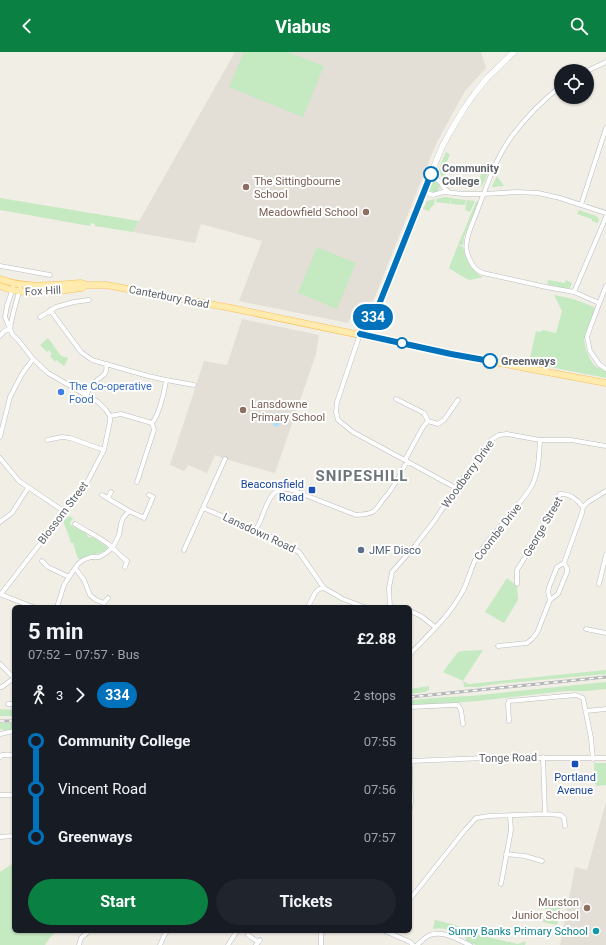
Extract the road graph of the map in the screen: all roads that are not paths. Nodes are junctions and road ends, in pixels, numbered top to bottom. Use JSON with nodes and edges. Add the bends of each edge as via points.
{"nodes":[{"id":1,"x":513,"y":53,"type":"edge"},
{"id":2,"x":606,"y":62,"type":"edge"},
{"id":3,"x":594,"y":68,"type":"edge"},
{"id":4,"x":554,"y":92,"type":"edge"},
{"id":5,"x":606,"y":128,"type":"edge"},
{"id":6,"x":431,"y":174,"type":"junction"},
{"id":7,"x":424,"y":192,"type":"junction"},
{"id":8,"x":449,"y":192,"type":"junction"},
{"id":9,"x":484,"y":194,"type":"junction"},
{"id":10,"x":581,"y":205,"type":"junction"},
{"id":11,"x":606,"y":213,"type":"edge"},
{"id":12,"x":606,"y":217,"type":"edge"},
{"id":13,"x":0,"y":266,"type":"edge"},
{"id":14,"x":50,"y":275,"type":"dead end"},
{"id":15,"x":0,"y":279,"type":"edge"},
{"id":16,"x":106,"y":285,"type":"joint"},
{"id":17,"x":0,"y":286,"type":"edge"},
{"id":18,"x":606,"y":286,"type":"edge"},
{"id":19,"x":16,"y":288,"type":"junction"},
{"id":20,"x":574,"y":292,"type":"junction"},
{"id":21,"x":89,"y":300,"type":"dead end"},
{"id":22,"x":599,"y":303,"type":"junction"},
{"id":23,"x":50,"y":310,"type":"junction"},
{"id":24,"x":40,"y":317,"type":"dead end"},
{"id":25,"x":10,"y":329,"type":"junction"},
{"id":26,"x":360,"y":334,"type":"junction"},
{"id":27,"x":0,"y":336,"type":"edge"},
{"id":28,"x":33,"y":359,"type":"junction"},
{"id":29,"x":106,"y":364,"type":"junction"},
{"id":30,"x":606,"y":369,"type":"edge"},
{"id":31,"x":166,"y":380,"type":"junction"},
{"id":32,"x":606,"y":383,"type":"edge"},
{"id":33,"x":194,"y":385,"type":"dead end"},
{"id":34,"x":86,"y":396,"type":"junction"},
{"id":35,"x":396,"y":399,"type":"dead end"},
{"id":36,"x":458,"y":400,"type":"dead end"},
{"id":37,"x":110,"y":416,"type":"junction"},
{"id":38,"x":428,"y":420,"type":"junction"},
{"id":39,"x":152,"y":423,"type":"junction"},
{"id":40,"x":0,"y":437,"type":"edge"},
{"id":41,"x":47,"y":440,"type":"dead end"},
{"id":42,"x":540,"y":440,"type":"junction"},
{"id":43,"x":606,"y":446,"type":"edge"},
{"id":44,"x":104,"y":450,"type":"junction"},
{"id":45,"x":0,"y":458,"type":"edge"},
{"id":46,"x":225,"y":459,"type":"dead end"},
{"id":47,"x":406,"y":460,"type":"junction"},
{"id":48,"x":137,"y":482,"type":"dead end"},
{"id":49,"x":28,"y":488,"type":"junction"},
{"id":50,"x":456,"y":488,"type":"junction"},
{"id":51,"x":606,"y":491,"type":"edge"},
{"id":52,"x":111,"y":492,"type":"dead end"},
{"id":53,"x":102,"y":495,"type":"dead end"},
{"id":54,"x":149,"y":495,"type":"dead end"},
{"id":55,"x":108,"y":498,"type":"junction"},
{"id":56,"x":583,"y":507,"type":"junction"},
{"id":57,"x":203,"y":508,"type":"junction"},
{"id":58,"x":129,"y":511,"type":"junction"},
{"id":59,"x":65,"y":512,"type":"junction"},
{"id":60,"x":0,"y":522,"type":"edge"},
{"id":61,"x":75,"y":524,"type":"dead end"},
{"id":62,"x":255,"y":531,"type":"junction"},
{"id":63,"x":113,"y":547,"type":"junction"},
{"id":64,"x":184,"y":550,"type":"dead end"},
{"id":65,"x":606,"y":555,"type":"edge"},
{"id":66,"x":42,"y":561,"type":"dead end"},
{"id":67,"x":564,"y":563,"type":"junction"},
{"id":68,"x":125,"y":567,"type":"dead end"},
{"id":69,"x":75,"y":568,"type":"junction"},
{"id":70,"x":69,"y":577,"type":"junction"},
{"id":71,"x":517,"y":584,"type":"dead end"},
{"id":72,"x":599,"y":584,"type":"dead end"},
{"id":73,"x":324,"y":588,"type":"junction"},
{"id":74,"x":0,"y":594,"type":"edge"},
{"id":75,"x":108,"y":598,"type":"dead end"},
{"id":76,"x":550,"y":600,"type":"junction"},
{"id":77,"x":28,"y":605,"type":"edge"},
{"id":78,"x":58,"y":605,"type":"edge"},
{"id":79,"x":309,"y":605,"type":"edge"},
{"id":80,"x":359,"y":605,"type":"edge"},
{"id":81,"x":390,"y":605,"type":"edge"},
{"id":82,"x":412,"y":612,"type":"edge"},
{"id":83,"x":435,"y":627,"type":"junction"},
{"id":84,"x":586,"y":630,"type":"dead end"},
{"id":85,"x":606,"y":634,"type":"edge"},
{"id":86,"x":498,"y":646,"type":"dead end"},
{"id":87,"x":412,"y":652,"type":"edge"},
{"id":88,"x":0,"y":664,"type":"edge"},
{"id":89,"x":12,"y":676,"type":"edge"},
{"id":90,"x":12,"y":680,"type":"edge"},
{"id":91,"x":0,"y":687,"type":"edge"},
{"id":92,"x":8,"y":704,"type":"dead end"},
{"id":93,"x":12,"y":704,"type":"edge"},
{"id":94,"x":412,"y":707,"type":"edge"},
{"id":95,"x":606,"y":709,"type":"edge"},
{"id":96,"x":586,"y":711,"type":"junction"},
{"id":97,"x":509,"y":721,"type":"dead end"},
{"id":98,"x":462,"y":724,"type":"dead end"},
{"id":99,"x":12,"y":731,"type":"edge"},
{"id":100,"x":0,"y":734,"type":"edge"},
{"id":101,"x":12,"y":755,"type":"edge"},
{"id":102,"x":0,"y":757,"type":"edge"},
{"id":103,"x":543,"y":758,"type":"junction"},
{"id":104,"x":606,"y":758,"type":"edge"},
{"id":105,"x":593,"y":759,"type":"junction"},
{"id":106,"x":412,"y":761,"type":"edge"},
{"id":107,"x":0,"y":795,"type":"edge"},
{"id":108,"x":12,"y":795,"type":"edge"},
{"id":109,"x":545,"y":814,"type":"junction"},
{"id":110,"x":510,"y":816,"type":"junction"},
{"id":111,"x":565,"y":826,"type":"dead end"},
{"id":112,"x":12,"y":836,"type":"edge"},
{"id":113,"x":0,"y":837,"type":"edge"},
{"id":114,"x":506,"y":854,"type":"junction"},
{"id":115,"x":542,"y":861,"type":"dead end"},
{"id":116,"x":500,"y":884,"type":"dead end"},
{"id":117,"x":412,"y":896,"type":"edge"},
{"id":118,"x":87,"y":933,"type":"edge"},
{"id":119,"x":166,"y":933,"type":"edge"},
{"id":120,"x":237,"y":933,"type":"edge"},
{"id":121,"x":322,"y":933,"type":"edge"},
{"id":122,"x":389,"y":933,"type":"edge"},
{"id":123,"x":248,"y":935,"type":"dead end"},
{"id":124,"x":258,"y":942,"type":"edge"},
{"id":125,"x":79,"y":945,"type":"edge"},
{"id":126,"x":160,"y":945,"type":"edge"},
{"id":127,"x":228,"y":945,"type":"edge"},
{"id":128,"x":321,"y":945,"type":"edge"},
{"id":129,"x":413,"y":945,"type":"edge"},
{"id":130,"x":417,"y":945,"type":"edge"},
{"id":131,"x":470,"y":945,"type":"edge"}],
"edges":[{"from":1,"to":6,"type":"street","via":[[487,78],[465,107],[447,137]]},
{"from":2,"to":3,"type":"street"},
{"from":4,"to":9,"type":"street","via":[[533,110],[512,136],[503,150]]},
{"from":5,"to":10,"type":"street"},
{"from":6,"to":7,"type":"street"},
{"from":6,"to":8,"type":"street"},
{"from":7,"to":8,"type":"street","via":[[433,195]]},
{"from":7,"to":26,"type":"street","via":[[380,302],[369,325]]},
{"from":8,"to":9,"type":"street"},
{"from":9,"to":10,"type":"street","via":[[538,192]]},
{"from":9,"to":20,"type":"street","via":[[466,243],[467,252],[476,269],[490,275]]},
{"from":10,"to":11,"type":"street"},
{"from":12,"to":20,"type":"street"},
{"from":13,"to":14,"type":"street","name":"Fox Hill"},
{"from":15,"to":19,"type":"main road","name":"Fox Hill"},
{"from":16,"to":19,"type":"main road","name":"Fox Hill","via":[[81,283]]},
{"from":16,"to":26,"type":"main road","name":"Canterbury Road"},
{"from":17,"to":19,"type":"main road","name":"Fox Hill"},
{"from":18,"to":22,"type":"street"},
{"from":19,"to":25,"type":"street","via":[[18,297]]},
{"from":19,"to":25,"type":"street","via":[[7,306],[5,317]]},
{"from":20,"to":22,"type":"street"},
{"from":21,"to":23,"type":"street","via":[[62,304]]},
{"from":22,"to":30,"type":"street","via":[[587,337],[590,351]]},
{"from":23,"to":24,"type":"street"},
{"from":23,"to":29,"type":"street","via":[[81,352],[92,360]]},
{"from":25,"to":27,"type":"street"},
{"from":25,"to":28,"type":"street"},
{"from":26,"to":32,"type":"main road"},
{"from":26,"to":47,"type":"street","via":[[336,402],[338,420],[353,432]]},
{"from":28,"to":34,"type":"street","via":[[48,373]]},
{"from":28,"to":40,"type":"street","via":[[10,397]]},
{"from":29,"to":31,"type":"street"},
{"from":29,"to":34,"type":"street","via":[[105,374],[96,380]]},
{"from":31,"to":33,"type":"street"},
{"from":31,"to":39,"type":"street","via":[[160,405]]},
{"from":34,"to":37,"type":"street","via":[[98,402]]},
{"from":35,"to":38,"type":"street","via":[[424,413]]},
{"from":36,"to":38,"type":"street","via":[[444,420],[438,424]]},
{"from":37,"to":39,"type":"street","via":[[121,414]]},
{"from":37,"to":44,"type":"street","name":"Blossom Street"},
{"from":38,"to":47,"type":"street"},
{"from":39,"to":48,"type":"street","via":[[154,430]]},
{"from":41,"to":44,"type":"street","via":[[70,438]]},
{"from":42,"to":43,"type":"street","name":"Woodberry Drive","via":[[571,440]]},
{"from":42,"to":50,"type":"street","name":"Woodberry Drive","via":[[499,435],[491,440]]},
{"from":42,"to":83,"type":"street","name":"Coombe Drive","via":[[533,484],[485,545],[472,566],[461,594]]},
{"from":44,"to":59,"type":"street","name":"Blossom Street","via":[[84,488]]},
{"from":45,"to":49,"type":"street"},
{"from":46,"to":57,"type":"street"},
{"from":47,"to":50,"type":"street"},
{"from":47,"to":62,"type":"street","via":[[399,478],[390,491],[375,510],[367,514],[356,515],[283,488],[271,496]]},
{"from":49,"to":59,"type":"street"},
{"from":49,"to":60,"type":"street","via":[[12,513]]},
{"from":50,"to":81,"type":"street","name":"Woodberry Drive","via":[[431,525],[392,572]]},
{"from":51,"to":56,"type":"street"},
{"from":52,"to":55,"type":"street"},
{"from":53,"to":55,"type":"street"},
{"from":54,"to":58,"type":"street","via":[[153,498],[144,518]]},
{"from":55,"to":58,"type":"street"},
{"from":56,"to":67,"type":"street"},
{"from":56,"to":71,"type":"street","name":"George Street","via":[[569,494],[560,494],[517,570]]},
{"from":57,"to":62,"type":"street","name":"Lansdown Road"},
{"from":57,"to":64,"type":"street"},
{"from":58,"to":63,"type":"street","via":[[123,518]]},
{"from":59,"to":74,"type":"street","name":"Blossom Street"},
{"from":61,"to":63,"type":"street"},
{"from":62,"to":73,"type":"street","name":"Lansdown Road","via":[[299,552]]},
{"from":63,"to":68,"type":"street","via":[[127,561]]},
{"from":63,"to":69,"type":"street","via":[[99,557],[83,560]]},
{"from":65,"to":72,"type":"street"},
{"from":66,"to":70,"type":"street","via":[[48,567]]},
{"from":67,"to":76,"type":"street","via":[[557,567],[549,587]]},
{"from":67,"to":76,"type":"street","via":[[567,572],[558,594]]},
{"from":69,"to":70,"type":"street"},
{"from":69,"to":75,"type":"street","via":[[92,598],[104,603]]},
{"from":70,"to":78,"type":"street"},
{"from":73,"to":79,"type":"street","via":[[315,593]]},
{"from":73,"to":80,"type":"street","name":"Lansdown Road"},
{"from":74,"to":77,"type":"street"},
{"from":76,"to":86,"type":"street","via":[[537,633],[532,639],[527,643]]},
{"from":82,"to":83,"type":"street"},
{"from":83,"to":87,"type":"street","name":"Coombe Drive"},
{"from":84,"to":85,"type":"street"},
{"from":88,"to":89,"type":"street"},
{"from":90,"to":91,"type":"street"},
{"from":92,"to":93,"type":"street"},
{"from":94,"to":98,"type":"street","via":[[458,705]]},
{"from":95,"to":96,"type":"street"},
{"from":96,"to":97,"type":"street","via":[[583,698],[576,695],[514,700],[508,704]]},
{"from":96,"to":105,"type":"street"},
{"from":99,"to":100,"type":"street"},
{"from":101,"to":102,"type":"street"},
{"from":103,"to":105,"type":"street","name":"Tonge Road"},
{"from":103,"to":106,"type":"street","name":"Tonge Road"},
{"from":103,"to":109,"type":"street"},
{"from":104,"to":105,"type":"street","name":"Tonge Road"},
{"from":107,"to":108,"type":"street"},
{"from":109,"to":110,"type":"street"},
{"from":109,"to":111,"type":"street","via":[[561,815]]},
{"from":110,"to":114,"type":"street","via":[[511,830]]},
{"from":110,"to":117,"type":"street","via":[[476,818]]},
{"from":112,"to":113,"type":"street"},
{"from":114,"to":115,"type":"street"},
{"from":114,"to":116,"type":"street"},
{"from":118,"to":125,"type":"street","via":[[81,938]]},
{"from":119,"to":126,"type":"street"},
{"from":120,"to":127,"type":"street"},
{"from":121,"to":128,"type":"street"},
{"from":122,"to":129,"type":"street"},
{"from":123,"to":124,"type":"street"},
{"from":130,"to":131,"type":"street","via":[[428,936],[438,933]]}]}
